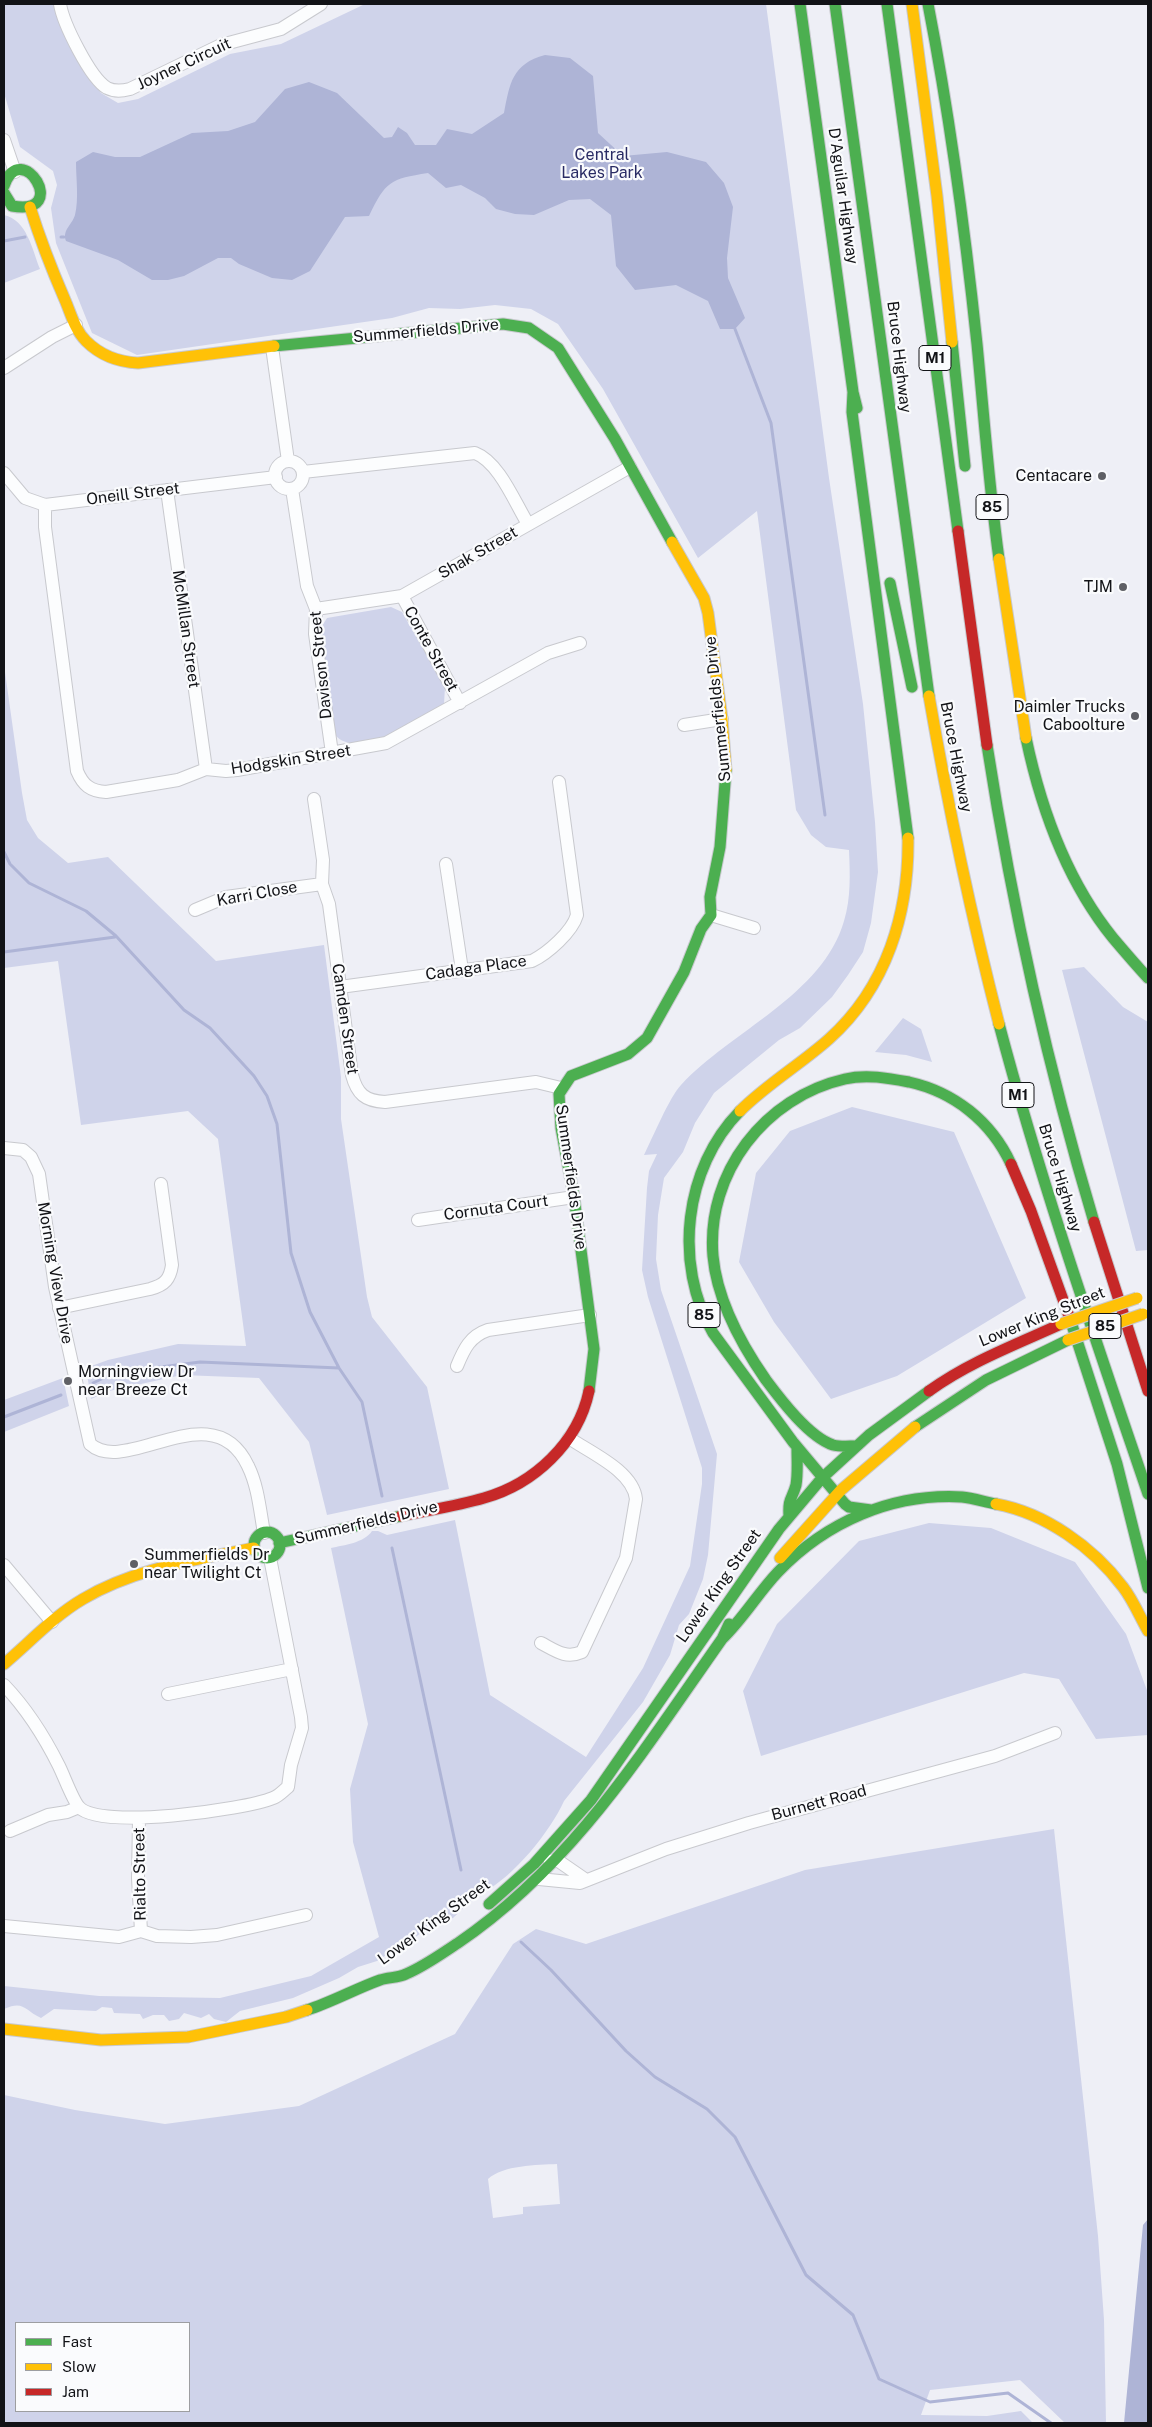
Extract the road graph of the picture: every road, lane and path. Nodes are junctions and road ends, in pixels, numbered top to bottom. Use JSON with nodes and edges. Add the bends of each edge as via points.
{"nodes":[{"id":1,"x":60,"y":4,"type":"edge"},
{"id":2,"x":321,"y":4,"type":"edge"},
{"id":3,"x":800,"y":4,"type":"edge"},
{"id":4,"x":835,"y":4,"type":"edge"},
{"id":5,"x":887,"y":4,"type":"edge"},
{"id":6,"x":912,"y":4,"type":"edge"},
{"id":7,"x":928,"y":4,"type":"edge"},
{"id":8,"x":4,"y":140,"type":"edge"},
{"id":9,"x":15,"y":172,"type":"junction"},
{"id":10,"x":4,"y":193,"type":"edge"},
{"id":11,"x":30,"y":207,"type":"junction"},
{"id":12,"x":76,"y":325,"type":"junction"},
{"id":13,"x":272,"y":347,"type":"junction"},
{"id":14,"x":4,"y":368,"type":"edge"},
{"id":15,"x":853,"y":392,"type":"junction"},
{"id":16,"x":288,"y":461,"type":"junction"},
{"id":17,"x":630,"y":467,"type":"junction"},
{"id":18,"x":4,"y":472,"type":"edge"},
{"id":19,"x":303,"y":472,"type":"junction"},
{"id":20,"x":276,"y":477,"type":"junction"},
{"id":21,"x":967,"y":478,"type":"dead end"},
{"id":22,"x":292,"y":489,"type":"junction"},
{"id":23,"x":167,"y":490,"type":"junction"},
{"id":24,"x":45,"y":506,"type":"junction"},
{"id":25,"x":528,"y":524,"type":"junction"},
{"id":26,"x":879,"y":526,"type":"dead end"},
{"id":27,"x":888,"y":574,"type":"dead end"},
{"id":28,"x":402,"y":596,"type":"junction"},
{"id":29,"x":316,"y":609,"type":"junction"},
{"id":30,"x":580,"y":643,"type":"dead end"},
{"id":31,"x":986,"y":652,"type":"dead end"},
{"id":32,"x":460,"y":702,"type":"junction"},
{"id":33,"x":982,"y":712,"type":"junction"},
{"id":34,"x":722,"y":719,"type":"junction"},
{"id":35,"x":684,"y":725,"type":"dead end"},
{"id":36,"x":934,"y":730,"type":"junction"},
{"id":37,"x":332,"y":754,"type":"junction"},
{"id":38,"x":206,"y":769,"type":"junction"},
{"id":39,"x":559,"y":782,"type":"dead end"},
{"id":40,"x":314,"y":799,"type":"dead end"},
{"id":41,"x":446,"y":864,"type":"dead end"},
{"id":42,"x":322,"y":884,"type":"junction"},
{"id":43,"x":195,"y":910,"type":"dead end"},
{"id":44,"x":712,"y":916,"type":"junction"},
{"id":45,"x":754,"y":928,"type":"dead end"},
{"id":46,"x":462,"y":970,"type":"junction"},
{"id":47,"x":1148,"y":978,"type":"edge"},
{"id":48,"x":340,"y":987,"type":"junction"},
{"id":49,"x":561,"y":1088,"type":"junction"},
{"id":50,"x":4,"y":1148,"type":"edge"},
{"id":51,"x":161,"y":1184,"type":"dead end"},
{"id":52,"x":574,"y":1197,"type":"junction"},
{"id":53,"x":418,"y":1220,"type":"dead end"},
{"id":54,"x":1143,"y":1296,"type":"edge"},
{"id":55,"x":59,"y":1308,"type":"junction"},
{"id":56,"x":1146,"y":1313,"type":"edge"},
{"id":57,"x":590,"y":1315,"type":"junction"},
{"id":58,"x":458,"y":1366,"type":"dead end"},
{"id":59,"x":1148,"y":1391,"type":"edge"},
{"id":60,"x":569,"y":1438,"type":"junction"},
{"id":61,"x":856,"y":1446,"type":"junction"},
{"id":62,"x":797,"y":1449,"type":"junction"},
{"id":63,"x":822,"y":1478,"type":"junction"},
{"id":64,"x":1148,"y":1494,"type":"edge"},
{"id":65,"x":836,"y":1496,"type":"junction"},
{"id":66,"x":871,"y":1510,"type":"junction"},
{"id":67,"x":789,"y":1516,"type":"junction"},
{"id":68,"x":264,"y":1533,"type":"junction"},
{"id":69,"x":279,"y":1543,"type":"junction"},
{"id":70,"x":254,"y":1548,"type":"junction"},
{"id":71,"x":270,"y":1558,"type":"junction"},
{"id":72,"x":4,"y":1565,"type":"edge"},
{"id":73,"x":1148,"y":1588,"type":"edge"},
{"id":74,"x":52,"y":1622,"type":"junction"},
{"id":75,"x":1148,"y":1631,"type":"edge"},
{"id":76,"x":722,"y":1639,"type":"junction"},
{"id":77,"x":541,"y":1643,"type":"dead end"},
{"id":78,"x":4,"y":1664,"type":"edge"},
{"id":79,"x":292,"y":1669,"type":"junction"},
{"id":80,"x":4,"y":1685,"type":"edge"},
{"id":81,"x":168,"y":1694,"type":"dead end"},
{"id":82,"x":1055,"y":1733,"type":"dead end"},
{"id":83,"x":79,"y":1807,"type":"junction"},
{"id":84,"x":139,"y":1818,"type":"junction"},
{"id":85,"x":10,"y":1831,"type":"dead end"},
{"id":86,"x":557,"y":1860,"type":"junction"},
{"id":87,"x":534,"y":1864,"type":"junction"},
{"id":88,"x":539,"y":1879,"type":"junction"},
{"id":89,"x":586,"y":1880,"type":"junction"},
{"id":90,"x":306,"y":1915,"type":"dead end"},
{"id":91,"x":4,"y":1926,"type":"edge"},
{"id":92,"x":455,"y":1930,"type":"dead end"},
{"id":93,"x":141,"y":1931,"type":"junction"},
{"id":94,"x":415,"y":1956,"type":"dead end"},
{"id":95,"x":381,"y":1980,"type":"junction"},
{"id":96,"x":4,"y":2029,"type":"edge"}],
"edges":[{"from":1,"to":2,"type":"street","name":"Joyner Circuit","via":[[66,28],[97,77],[107,88],[117,91],[130,89],[221,44],[281,29]]},
{"from":3,"to":15,"type":"main road","name":"D'Aguilar Highway","number":"85"},
{"from":4,"to":36,"type":"main road","name":"Bruce Highway","number":"M1"},
{"from":5,"to":33,"type":"main road","name":"Bruce Highway","number":"M1"},
{"from":6,"to":21,"type":"main road","via":[[937,196]]},
{"from":7,"to":47,"type":"main road","number":"85","via":[[948,117],[974,322],[990,488],[1014,671],[1029,757],[1047,819],[1072,876],[1098,920]]},
{"from":8,"to":9,"type":"street"},
{"from":9,"to":10,"type":"main road","via":[[6,180]]},
{"from":9,"to":11,"type":"main road","via":[[28,172],[41,186],[39,198]]},
{"from":10,"to":11,"type":"main road","via":[[12,206]]},
{"from":11,"to":12,"type":"main road","name":"Summerfields Drive","via":[[54,276]]},
{"from":12,"to":13,"type":"main road","name":"Summerfields Drive","via":[[90,344],[124,363]]},
{"from":12,"to":14,"type":"street"},
{"from":13,"to":16,"type":"street"},
{"from":13,"to":17,"type":"main road","name":"Summerfields Drive","via":[[493,325],[529,328],[558,348]]},
{"from":15,"to":26,"type":"main road"},
{"from":15,"to":62,"type":"main road","number":"85","via":[[852,412],[906,820],[908,872],[904,906],[880,973],[853,1014],[813,1054],[751,1100],[725,1128],[702,1171],[689,1223],[692,1276],[708,1325]]},
{"from":16,"to":19,"type":"street","via":[[300,465]]},
{"from":16,"to":20,"type":"street","via":[[280,465]]},
{"from":17,"to":25,"type":"street","name":"Shak Street"},
{"from":17,"to":34,"type":"main road","name":"Summerfields Drive","via":[[704,598]]},
{"from":18,"to":24,"type":"street","via":[[26,498]]},
{"from":19,"to":22,"type":"street","via":[[302,481]]},
{"from":19,"to":25,"type":"street","via":[[475,453],[496,469]]},
{"from":20,"to":22,"type":"street","via":[[280,485]]},
{"from":20,"to":23,"type":"street","name":"Oneill Street"},
{"from":22,"to":29,"type":"street","name":"Davison Street","via":[[307,586]]},
{"from":23,"to":24,"type":"street","name":"Oneill Street"},
{"from":23,"to":38,"type":"street","name":"McMillan Street"},
{"from":24,"to":38,"type":"street","name":"Hodgskin Street","via":[[46,537],[77,770],[81,780],[92,790],[106,792],[178,780]]},
{"from":25,"to":28,"type":"street","name":"Shak Street"},
{"from":27,"to":36,"type":"main road","via":[[916,703]]},
{"from":28,"to":29,"type":"street","name":"Shak Street"},
{"from":28,"to":32,"type":"street","name":"Conte Street"},
{"from":29,"to":37,"type":"street","name":"Davison Street","via":[[315,634]]},
{"from":30,"to":32,"type":"street","name":"Hodgskin Street","via":[[548,653]]},
{"from":31,"to":33,"type":"main road","via":[[990,681]]},
{"from":32,"to":37,"type":"street","name":"Hodgskin Street","via":[[386,743]]},
{"from":33,"to":59,"type":"main road","name":"Bruce Highway","number":"M1","via":[[1012,893],[1056,1088],[1098,1236]]},
{"from":34,"to":35,"type":"street"},
{"from":34,"to":44,"type":"main road","name":"Summerfields Drive","via":[[726,792],[710,897]]},
{"from":36,"to":64,"type":"main road","name":"Bruce Highway","number":"M1","via":[[978,942],[1016,1088],[1066,1252]]},
{"from":37,"to":38,"type":"street","name":"Hodgskin Street","via":[[237,770]]},
{"from":39,"to":46,"type":"street","name":"Cadaga Place","via":[[576,920],[545,953],[532,961]]},
{"from":40,"to":42,"type":"street","name":"Camden Street","via":[[323,860]]},
{"from":41,"to":46,"type":"street"},
{"from":42,"to":43,"type":"street","name":"Karri Close","via":[[226,896]]},
{"from":42,"to":48,"type":"street","name":"Camden Street","via":[[329,904]]},
{"from":44,"to":45,"type":"street"},
{"from":44,"to":49,"type":"main road","name":"Summerfields Drive","via":[[701,929],[684,972],[647,1038],[628,1054],[577,1073]]},
{"from":46,"to":48,"type":"street","name":"Cadaga Place"},
{"from":48,"to":49,"type":"street","name":"Camden Street","via":[[352,1075],[358,1091],[368,1100],[385,1102],[536,1082]]},
{"from":49,"to":52,"type":"main road","name":"Summerfields Drive","via":[[561,1128]]},
{"from":50,"to":55,"type":"street","name":"Morning View Drive","via":[[23,1150],[36,1164]]},
{"from":51,"to":55,"type":"street","via":[[171,1275],[160,1287]]},
{"from":52,"to":53,"type":"street","name":"Cornuta Court"},
{"from":52,"to":57,"type":"main road","name":"Summerfields Drive"},
{"from":54,"to":61,"type":"main road","name":"Lower King Street","bridge":true,"via":[[1062,1324],[944,1380]]},
{"from":55,"to":68,"type":"street","name":"Morning View Drive","via":[[90,1444],[96,1450],[110,1453],[194,1434],[220,1438],[232,1444],[249,1466]]},
{"from":56,"to":65,"type":"main road","name":"Lower King Street","number":"85","bridge":true,"via":[[1028,1357],[962,1394],[901,1436]]},
{"from":57,"to":58,"type":"street","via":[[479,1333],[465,1347]]},
{"from":57,"to":60,"type":"main road","name":"Summerfields Drive","via":[[594,1373],[586,1407]]},
{"from":60,"to":69,"type":"main road","name":"Summerfields Drive","via":[[538,1472],[503,1492]]},
{"from":60,"to":77,"type":"street","via":[[625,1475],[635,1490],[636,1499],[626,1558],[582,1652],[565,1656]]},
{"from":61,"to":63,"type":"main road","name":"Lower King Street"},
{"from":61,"to":73,"type":"main road","via":[[833,1444],[815,1432],[781,1397],[754,1362],[715,1274],[713,1222],[720,1189],[736,1155],[774,1112],[802,1094],[831,1083],[859,1078],[897,1078],[952,1097],[979,1118],[1002,1147],[1037,1229],[1083,1358],[1125,1496]]},
{"from":62,"to":63,"type":"main road","number":"85"},
{"from":62,"to":67,"type":"main road","via":[[798,1474],[788,1501]]},
{"from":63,"to":65,"type":"main road","number":"85"},
{"from":63,"to":67,"type":"main road","name":"Lower King Street"},
{"from":65,"to":66,"type":"main road","via":[[850,1507]]},
{"from":65,"to":76,"type":"main road","name":"Lower King Street","via":[[767,1574]]},
{"from":66,"to":75,"type":"main road","via":[[921,1498],[951,1497],[986,1500],[1035,1515],[1062,1529],[1100,1559],[1132,1598]]},
{"from":66,"to":76,"type":"main road","via":[[837,1524],[807,1544]]},
{"from":67,"to":87,"type":"main road","name":"Lower King Street","via":[[612,1771]]},
{"from":68,"to":69,"type":"main road","via":[[272,1534]]},
{"from":68,"to":70,"type":"main road","via":[[255,1540]]},
{"from":69,"to":71,"type":"main road","via":[[277,1554]]},
{"from":70,"to":71,"type":"main road","via":[[262,1557]]},
{"from":70,"to":74,"type":"main road","via":[[145,1572],[85,1598]]},
{"from":71,"to":79,"type":"street"},
{"from":72,"to":74,"type":"street"},
{"from":74,"to":78,"type":"main road"},
{"from":76,"to":86,"type":"main road","name":"Lower King Street","via":[[610,1798]]},
{"from":79,"to":81,"type":"street"},
{"from":79,"to":84,"type":"street","via":[[302,1728],[288,1787],[272,1798],[233,1808]]},
{"from":80,"to":83,"type":"street","via":[[36,1723]]},
{"from":82,"to":89,"type":"street","name":"Burnett Road","via":[[995,1756],[749,1822]]},
{"from":83,"to":84,"type":"street","via":[[92,1814]]},
{"from":83,"to":85,"type":"street","via":[[48,1815]]},
{"from":84,"to":93,"type":"street","name":"Rialto Street"},
{"from":86,"to":87,"type":"street"},
{"from":86,"to":88,"type":"main road","name":"Lower King Street"},
{"from":86,"to":89,"type":"street"},
{"from":87,"to":92,"type":"main road","name":"Lower King Street"},
{"from":88,"to":89,"type":"street","name":"Burnett Road","via":[[572,1883]]},
{"from":88,"to":95,"type":"main road","name":"Lower King Street","via":[[487,1923],[432,1960],[404,1975]]},
{"from":90,"to":93,"type":"street","via":[[217,1935],[161,1937]]},
{"from":91,"to":93,"type":"street","via":[[120,1937]]},
{"from":94,"to":95,"type":"main road","name":"Lower King Street"},
{"from":95,"to":96,"type":"main road","name":"Lower King Street","via":[[300,2013],[188,2037],[101,2040]]}]}
